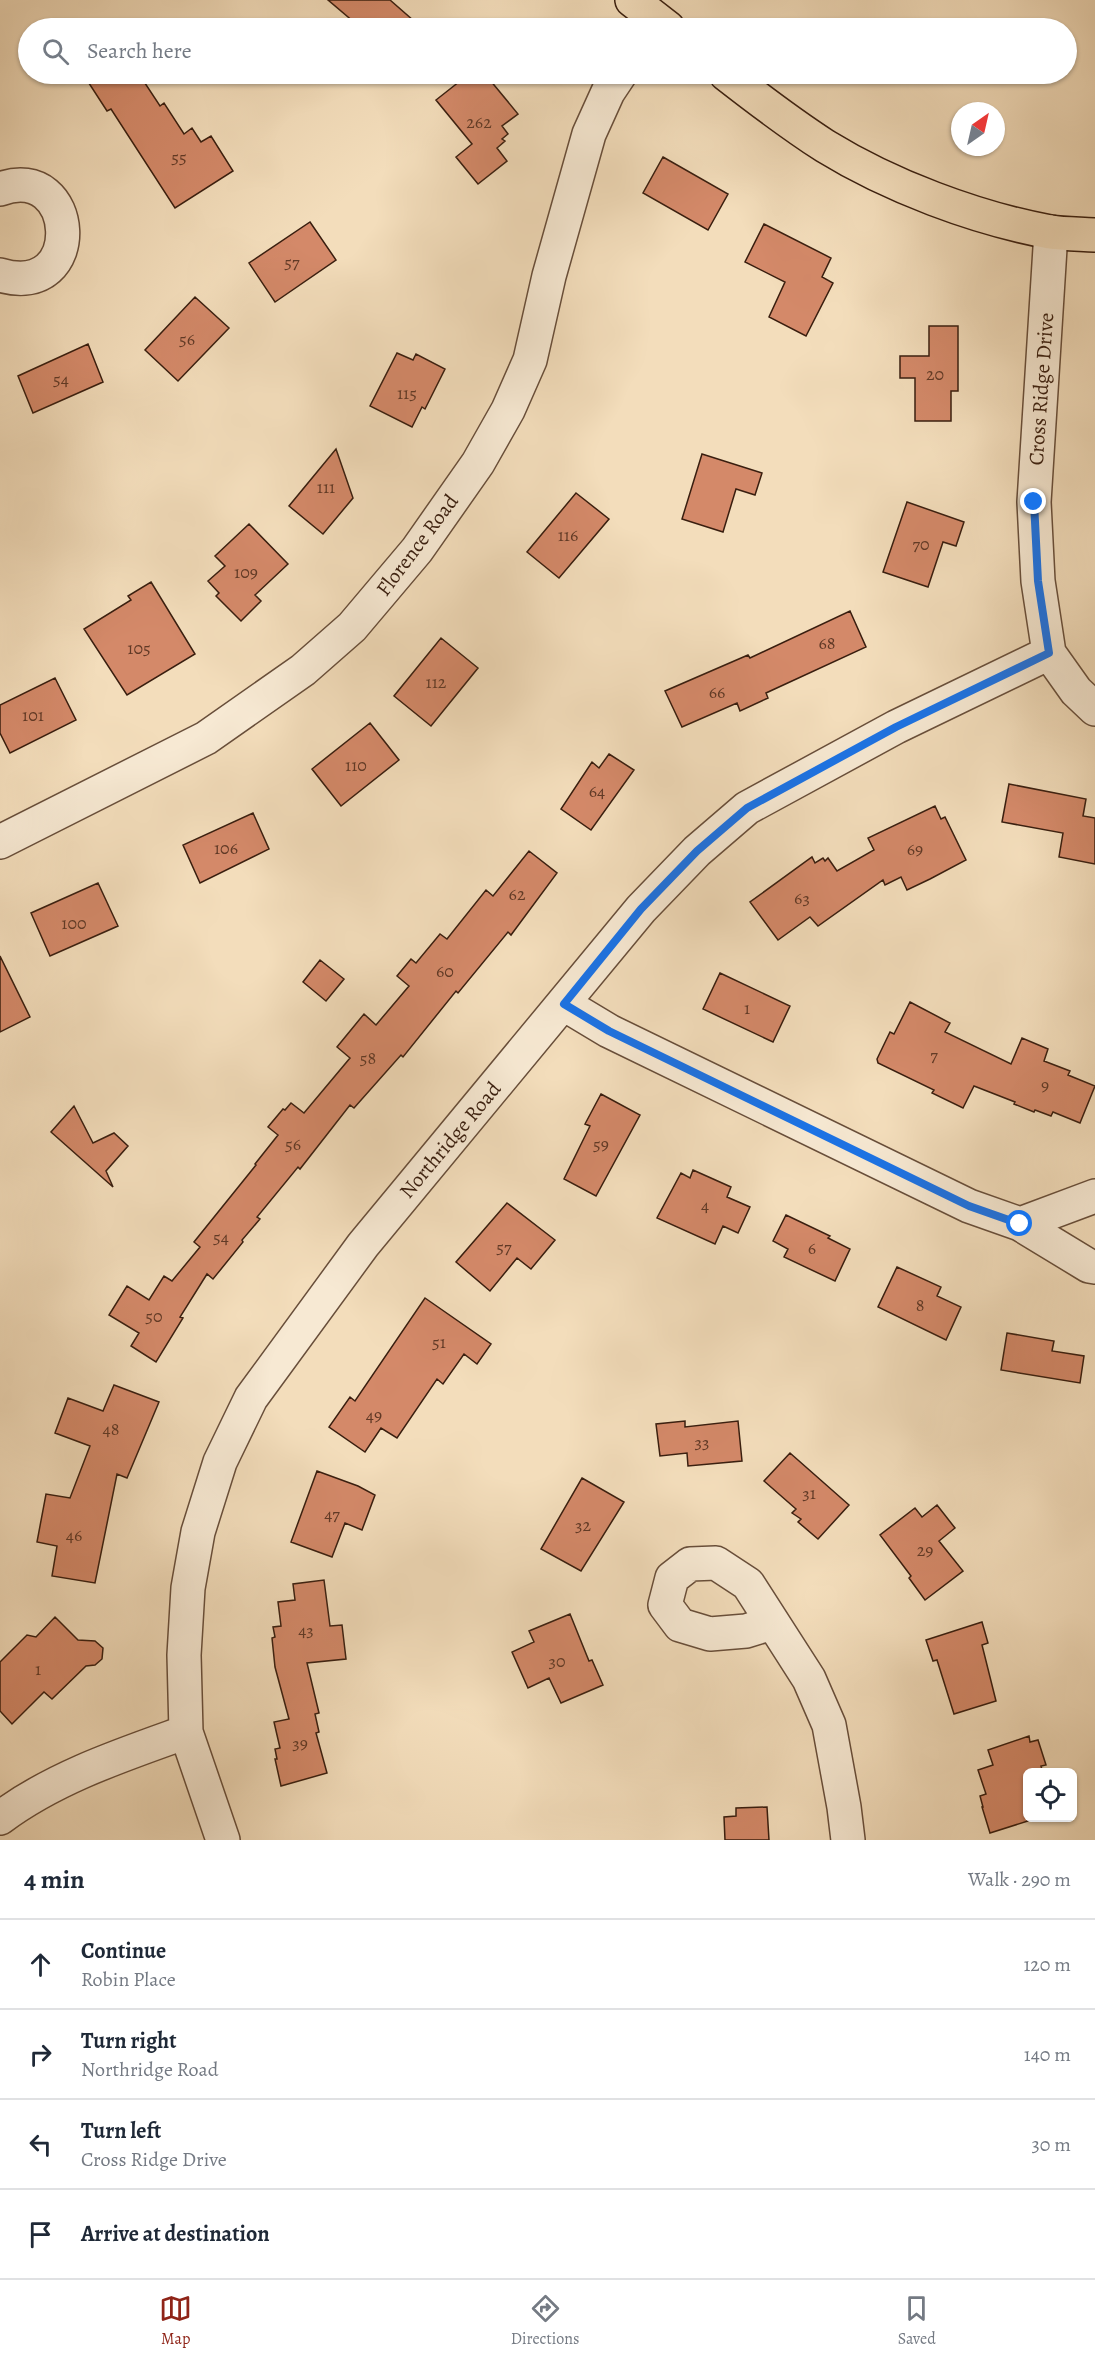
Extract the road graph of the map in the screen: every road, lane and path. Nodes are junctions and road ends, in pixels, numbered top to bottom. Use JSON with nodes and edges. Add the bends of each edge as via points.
{"nodes":[{"id":1,"x":632,"y":0,"type":"edge"},
{"id":2,"x":651,"y":18,"type":"edge"},
{"id":3,"x":613,"y":84,"type":"edge"},
{"id":4,"x":739,"y":84,"type":"edge"},
{"id":5,"x":0,"y":189,"type":"edge"},
{"id":6,"x":1051,"y":232,"type":"junction"},
{"id":7,"x":1095,"y":235,"type":"edge"},
{"id":8,"x":0,"y":275,"type":"edge"},
{"id":9,"x":1049,"y":653,"type":"junction"},
{"id":10,"x":1095,"y":710,"type":"edge"},
{"id":11,"x":0,"y":842,"type":"edge"},
{"id":12,"x":564,"y":1004,"type":"junction"},
{"id":13,"x":1095,"y":1196,"type":"edge"},
{"id":14,"x":1020,"y":1224,"type":"junction"},
{"id":15,"x":1095,"y":1267,"type":"edge"},
{"id":16,"x":772,"y":1623,"type":"dead end"},
{"id":17,"x":186,"y":1732,"type":"junction"},
{"id":18,"x":0,"y":1818,"type":"edge"},
{"id":19,"x":223,"y":1840,"type":"edge"},
{"id":20,"x":848,"y":1840,"type":"edge"}],
"edges":[{"from":1,"to":2,"type":"main road"},
{"from":3,"to":11,"type":"street","name":"Florence Road","via":[[589,134],[530,360],[478,463],[417,550],[352,627],[303,670],[215,731]]},
{"from":4,"to":6,"type":"main road","via":[[782,117],[860,165],[917,192],[986,216]]},
{"from":5,"to":8,"type":"street","via":[[22,186],[40,191],[54,204],[64,230],[57,256],[44,270],[27,277]]},
{"from":6,"to":7,"type":"main road"},
{"from":6,"to":9,"type":"street","name":"Cross Ridge Drive","via":[[1034,502],[1038,581]]},
{"from":9,"to":10,"type":"street","name":"Cross Ridge Drive"},
{"from":9,"to":12,"type":"street","name":"Northridge Road","via":[[896,727],[747,808],[697,851],[641,909]]},
{"from":12,"to":14,"type":"street","via":[[620,1036],[948,1195]]},
{"from":12,"to":17,"type":"street","name":"Northridge Road","via":[[363,1245],[251,1398],[220,1462],[198,1532],[188,1588],[184,1655]]},
{"from":13,"to":14,"type":"street"},
{"from":14,"to":15,"type":"street"},
{"from":16,"to":20,"type":"street","via":[[809,1679],[829,1725]]},
{"from":17,"to":18,"type":"street","via":[[100,1763],[21,1803]]},
{"from":17,"to":19,"type":"street","name":"Northridge Road"}]}
